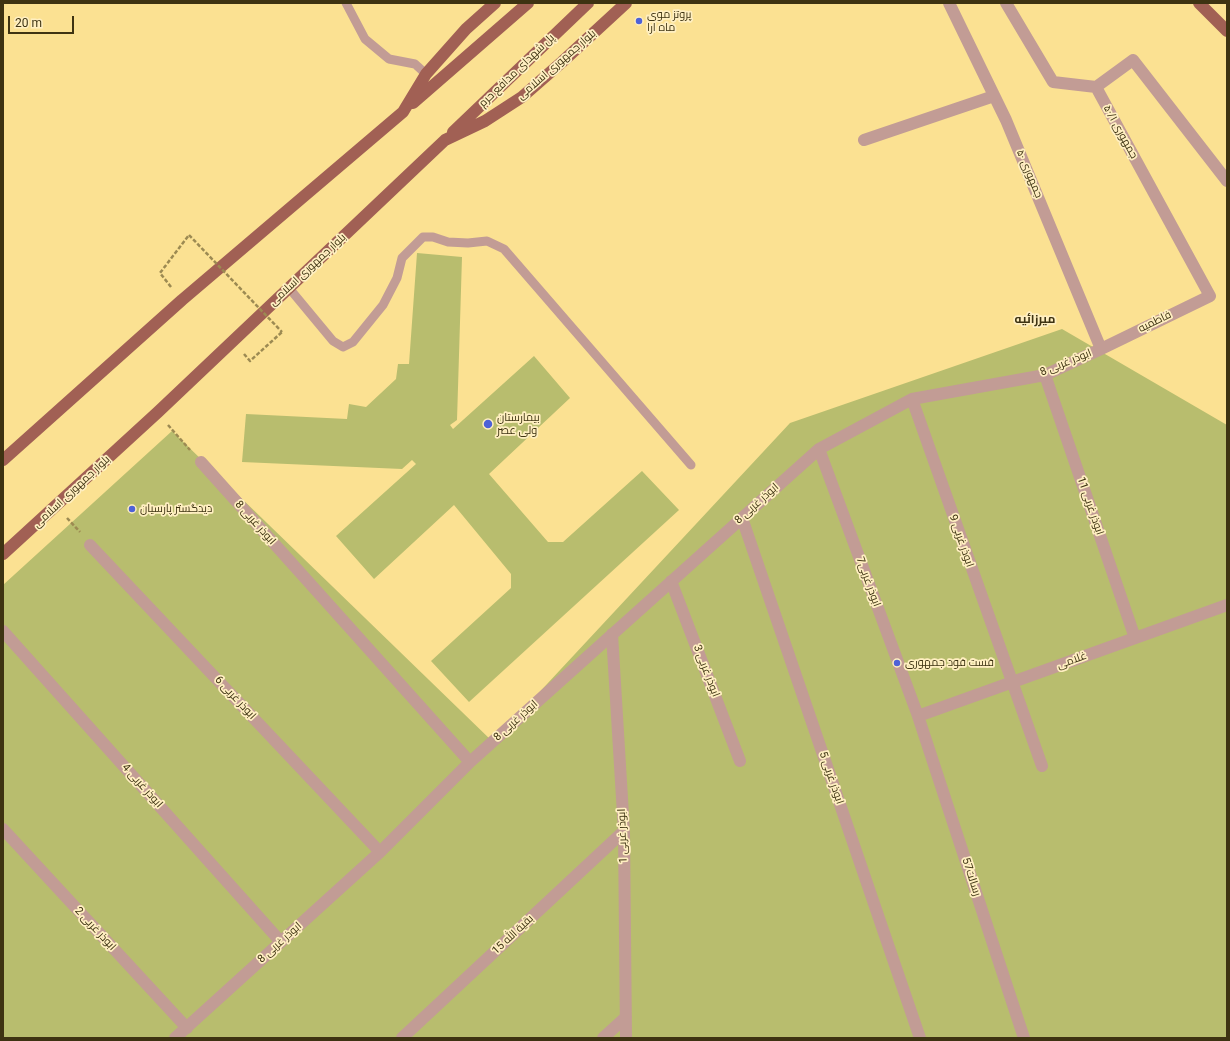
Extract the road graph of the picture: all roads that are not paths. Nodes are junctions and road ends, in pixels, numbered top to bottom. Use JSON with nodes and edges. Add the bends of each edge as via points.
{"nodes":[{"id":1,"x":346,"y":3,"type":"edge"},
{"id":2,"x":495,"y":3,"type":"edge"},
{"id":3,"x":528,"y":3,"type":"edge"},
{"id":4,"x":588,"y":3,"type":"edge"},
{"id":5,"x":626,"y":3,"type":"edge"},
{"id":6,"x":949,"y":3,"type":"edge"},
{"id":7,"x":1006,"y":3,"type":"edge"},
{"id":8,"x":1199,"y":3,"type":"edge"},
{"id":9,"x":1227,"y":31,"type":"edge"},
{"id":10,"x":426,"y":74,"type":"junction"},
{"id":11,"x":1096,"y":87,"type":"junction"},
{"id":12,"x":994,"y":96,"type":"junction"},
{"id":13,"x":403,"y":112,"type":"junction"},
{"id":14,"x":445,"y":140,"type":"junction"},
{"id":15,"x":864,"y":140,"type":"dead end"},
{"id":16,"x":1227,"y":181,"type":"edge"},
{"id":17,"x":289,"y":288,"type":"junction"},
{"id":18,"x":1210,"y":296,"type":"joint"},
{"id":19,"x":1101,"y":349,"type":"junction"},
{"id":20,"x":1045,"y":374,"type":"junction"},
{"id":21,"x":912,"y":399,"type":"junction"},
{"id":22,"x":819,"y":449,"type":"junction"},
{"id":23,"x":3,"y":460,"type":"edge"},
{"id":24,"x":201,"y":462,"type":"road end"},
{"id":25,"x":691,"y":465,"type":"dead end"},
{"id":26,"x":742,"y":518,"type":"junction"},
{"id":27,"x":90,"y":545,"type":"road end"},
{"id":28,"x":3,"y":554,"type":"edge"},
{"id":29,"x":671,"y":582,"type":"junction"},
{"id":30,"x":1227,"y":606,"type":"edge"},
{"id":31,"x":3,"y":631,"type":"edge"},
{"id":32,"x":612,"y":634,"type":"junction"},
{"id":33,"x":1135,"y":638,"type":"junction"},
{"id":34,"x":1011,"y":682,"type":"junction"},
{"id":35,"x":918,"y":716,"type":"junction"},
{"id":36,"x":740,"y":761,"type":"dead end"},
{"id":37,"x":470,"y":762,"type":"junction"},
{"id":38,"x":1042,"y":766,"type":"dead end"},
{"id":39,"x":3,"y":829,"type":"edge"},
{"id":40,"x":624,"y":831,"type":"junction"},
{"id":41,"x":380,"y":852,"type":"junction"},
{"id":42,"x":281,"y":942,"type":"junction"},
{"id":43,"x":626,"y":1017,"type":"junction"},
{"id":44,"x":187,"y":1028,"type":"junction"},
{"id":45,"x":175,"y":1038,"type":"edge"},
{"id":46,"x":402,"y":1038,"type":"edge"},
{"id":47,"x":602,"y":1038,"type":"edge"},
{"id":48,"x":626,"y":1038,"type":"edge"},
{"id":49,"x":920,"y":1038,"type":"edge"},
{"id":50,"x":1024,"y":1038,"type":"edge"}],
"edges":[{"from":1,"to":10,"type":"lane","via":[[364,39],[389,59],[415,64]]},
{"from":2,"to":10,"type":"main road","via":[[466,29]]},
{"from":3,"to":13,"type":"main road"},
{"from":4,"to":14,"type":"main road","name":"پل شهدای مدافع حرم"},
{"from":5,"to":14,"type":"main road","name":"بلوار جمهوری اسلامی","via":[[522,97],[485,121]]},
{"from":6,"to":12,"type":"street","name":"جمهوری ۵۰"},
{"from":7,"to":11,"type":"street","via":[[1053,82]]},
{"from":8,"to":9,"type":"main road"},
{"from":10,"to":13,"type":"main road"},
{"from":11,"to":16,"type":"street","via":[[1133,60]]},
{"from":11,"to":18,"type":"street","name":"جمهوری ۵۰/۱"},
{"from":12,"to":15,"type":"street"},
{"from":12,"to":19,"type":"street","name":"جمهوری ۵۰"},
{"from":13,"to":23,"type":"main road","via":[[182,300]]},
{"from":14,"to":17,"type":"main road","name":"بلوار جمهوری اسلامی"},
{"from":17,"to":25,"type":"lane","via":[[333,341],[343,347],[353,342],[383,305],[397,278],[402,258],[423,237],[448,242],[487,241],[504,249]]},
{"from":17,"to":28,"type":"main road","name":"بلوار جمهوری اسلامی"},
{"from":18,"to":19,"type":"street","name":"فاطمیه"},
{"from":19,"to":20,"type":"street","name":"ابوذر غربی 8"},
{"from":20,"to":21,"type":"street","name":"ابوذر غربی 8"},
{"from":20,"to":33,"type":"street","name":"ابوذر غربی 11"},
{"from":21,"to":22,"type":"street","name":"ابوذر غربی 8"},
{"from":21,"to":34,"type":"street","name":"ابوذر غربی 9"},
{"from":22,"to":26,"type":"street","name":"ابوذر غربی 8"},
{"from":22,"to":35,"type":"street","name":"ابوذر غربی7"},
{"from":24,"to":37,"type":"street","name":"ابوذر غربی 8"},
{"from":26,"to":29,"type":"street","name":"ابوذر غربی 8"},
{"from":26,"to":49,"type":"street","name":"ابوذر غربی 5"},
{"from":27,"to":41,"type":"street","name":"ابوذر غربی 6"},
{"from":29,"to":32,"type":"street","name":"ابوذر غربی 8"},
{"from":29,"to":36,"type":"street","name":"ابوذر غربی 3"},
{"from":30,"to":33,"type":"street","name":"غلامی"},
{"from":31,"to":42,"type":"street","name":"ابوذر غربی 4"},
{"from":32,"to":37,"type":"street","name":"ابوذر غربی 8"},
{"from":32,"to":40,"type":"street","name":"ابوذر غربی 1"},
{"from":33,"to":34,"type":"street","name":"غلامی"},
{"from":34,"to":35,"type":"street","name":"غلامی"},
{"from":34,"to":38,"type":"street","name":"ابوذر غربی 9"},
{"from":35,"to":50,"type":"street","name":"رسالت57"},
{"from":37,"to":41,"type":"street","name":"ابوذر غربی 8"},
{"from":39,"to":44,"type":"street","name":"ابوذر غربی 2"},
{"from":40,"to":43,"type":"street","name":"ابوذر غربی 1"},
{"from":40,"to":46,"type":"street","name":"بقیة الله 15"},
{"from":41,"to":42,"type":"street","name":"ابوذر غربی 8"},
{"from":42,"to":44,"type":"street","name":"ابوذر غربی 8"},
{"from":43,"to":47,"type":"street"},
{"from":43,"to":48,"type":"street","name":"ابوذر غربی 1"},
{"from":44,"to":45,"type":"street","name":"ابوذر غربی 8"}]}
